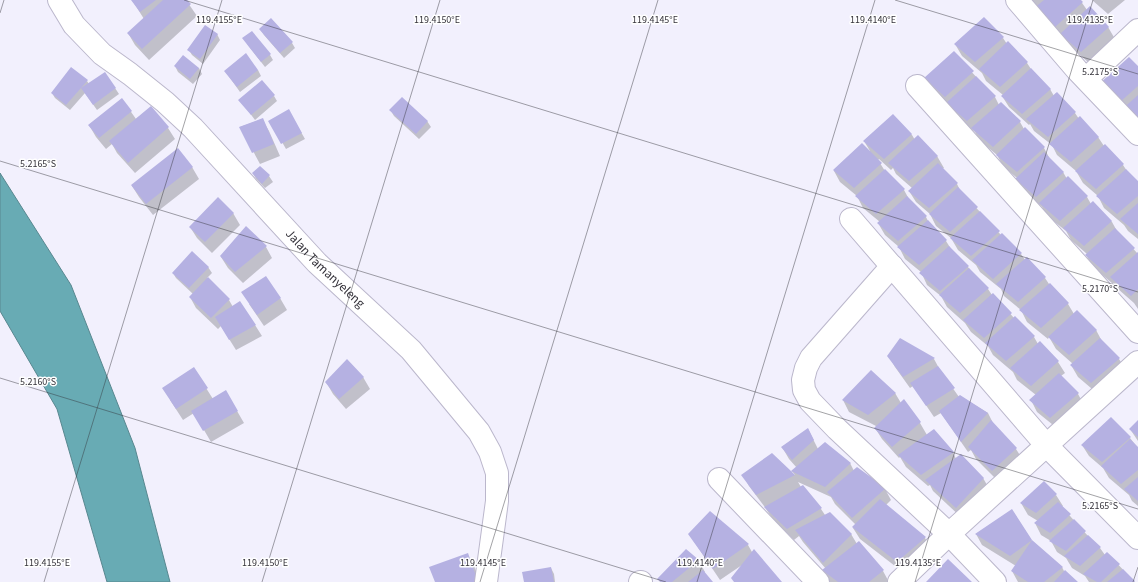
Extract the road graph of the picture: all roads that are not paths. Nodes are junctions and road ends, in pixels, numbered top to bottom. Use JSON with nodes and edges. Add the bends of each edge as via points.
{"nodes":[{"id":1,"x":59,"y":0,"type":"edge"},
{"id":2,"x":1018,"y":0,"type":"edge"},
{"id":3,"x":1138,"y":30,"type":"edge"},
{"id":4,"x":1086,"y":79,"type":"junction"},
{"id":5,"x":917,"y":86,"type":"dead end"},
{"id":6,"x":1138,"y":134,"type":"edge"},
{"id":7,"x":851,"y":219,"type":"dead end"},
{"id":8,"x":892,"y":266,"type":"junction"},
{"id":9,"x":1138,"y":332,"type":"edge"},
{"id":10,"x":1138,"y":362,"type":"edge"},
{"id":11,"x":1047,"y":446,"type":"junction"},
{"id":12,"x":719,"y":479,"type":"dead end"},
{"id":13,"x":949,"y":534,"type":"junction"},
{"id":14,"x":1138,"y":538,"type":"edge"},
{"id":15,"x":486,"y":582,"type":"edge"},
{"id":16,"x":818,"y":582,"type":"edge"},
{"id":17,"x":899,"y":582,"type":"edge"},
{"id":18,"x":995,"y":582,"type":"edge"}],
"edges":[{"from":1,"to":15,"type":"street","name":"Jalan Tamanyeleng","via":[[74,25],[102,54],[160,97],[182,117],[317,263],[411,350],[479,432],[490,452],[497,473],[497,501]]},
{"from":2,"to":4,"type":"street"},
{"from":3,"to":4,"type":"street"},
{"from":4,"to":6,"type":"street"},
{"from":5,"to":9,"type":"street"},
{"from":7,"to":8,"type":"street"},
{"from":8,"to":11,"type":"street"},
{"from":8,"to":13,"type":"street","via":[[811,358],[803,380],[804,390],[810,401],[837,429]]},
{"from":10,"to":11,"type":"street"},
{"from":11,"to":13,"type":"street"},
{"from":11,"to":14,"type":"street"},
{"from":12,"to":16,"type":"street"},
{"from":13,"to":17,"type":"street"},
{"from":13,"to":18,"type":"street"}]}
